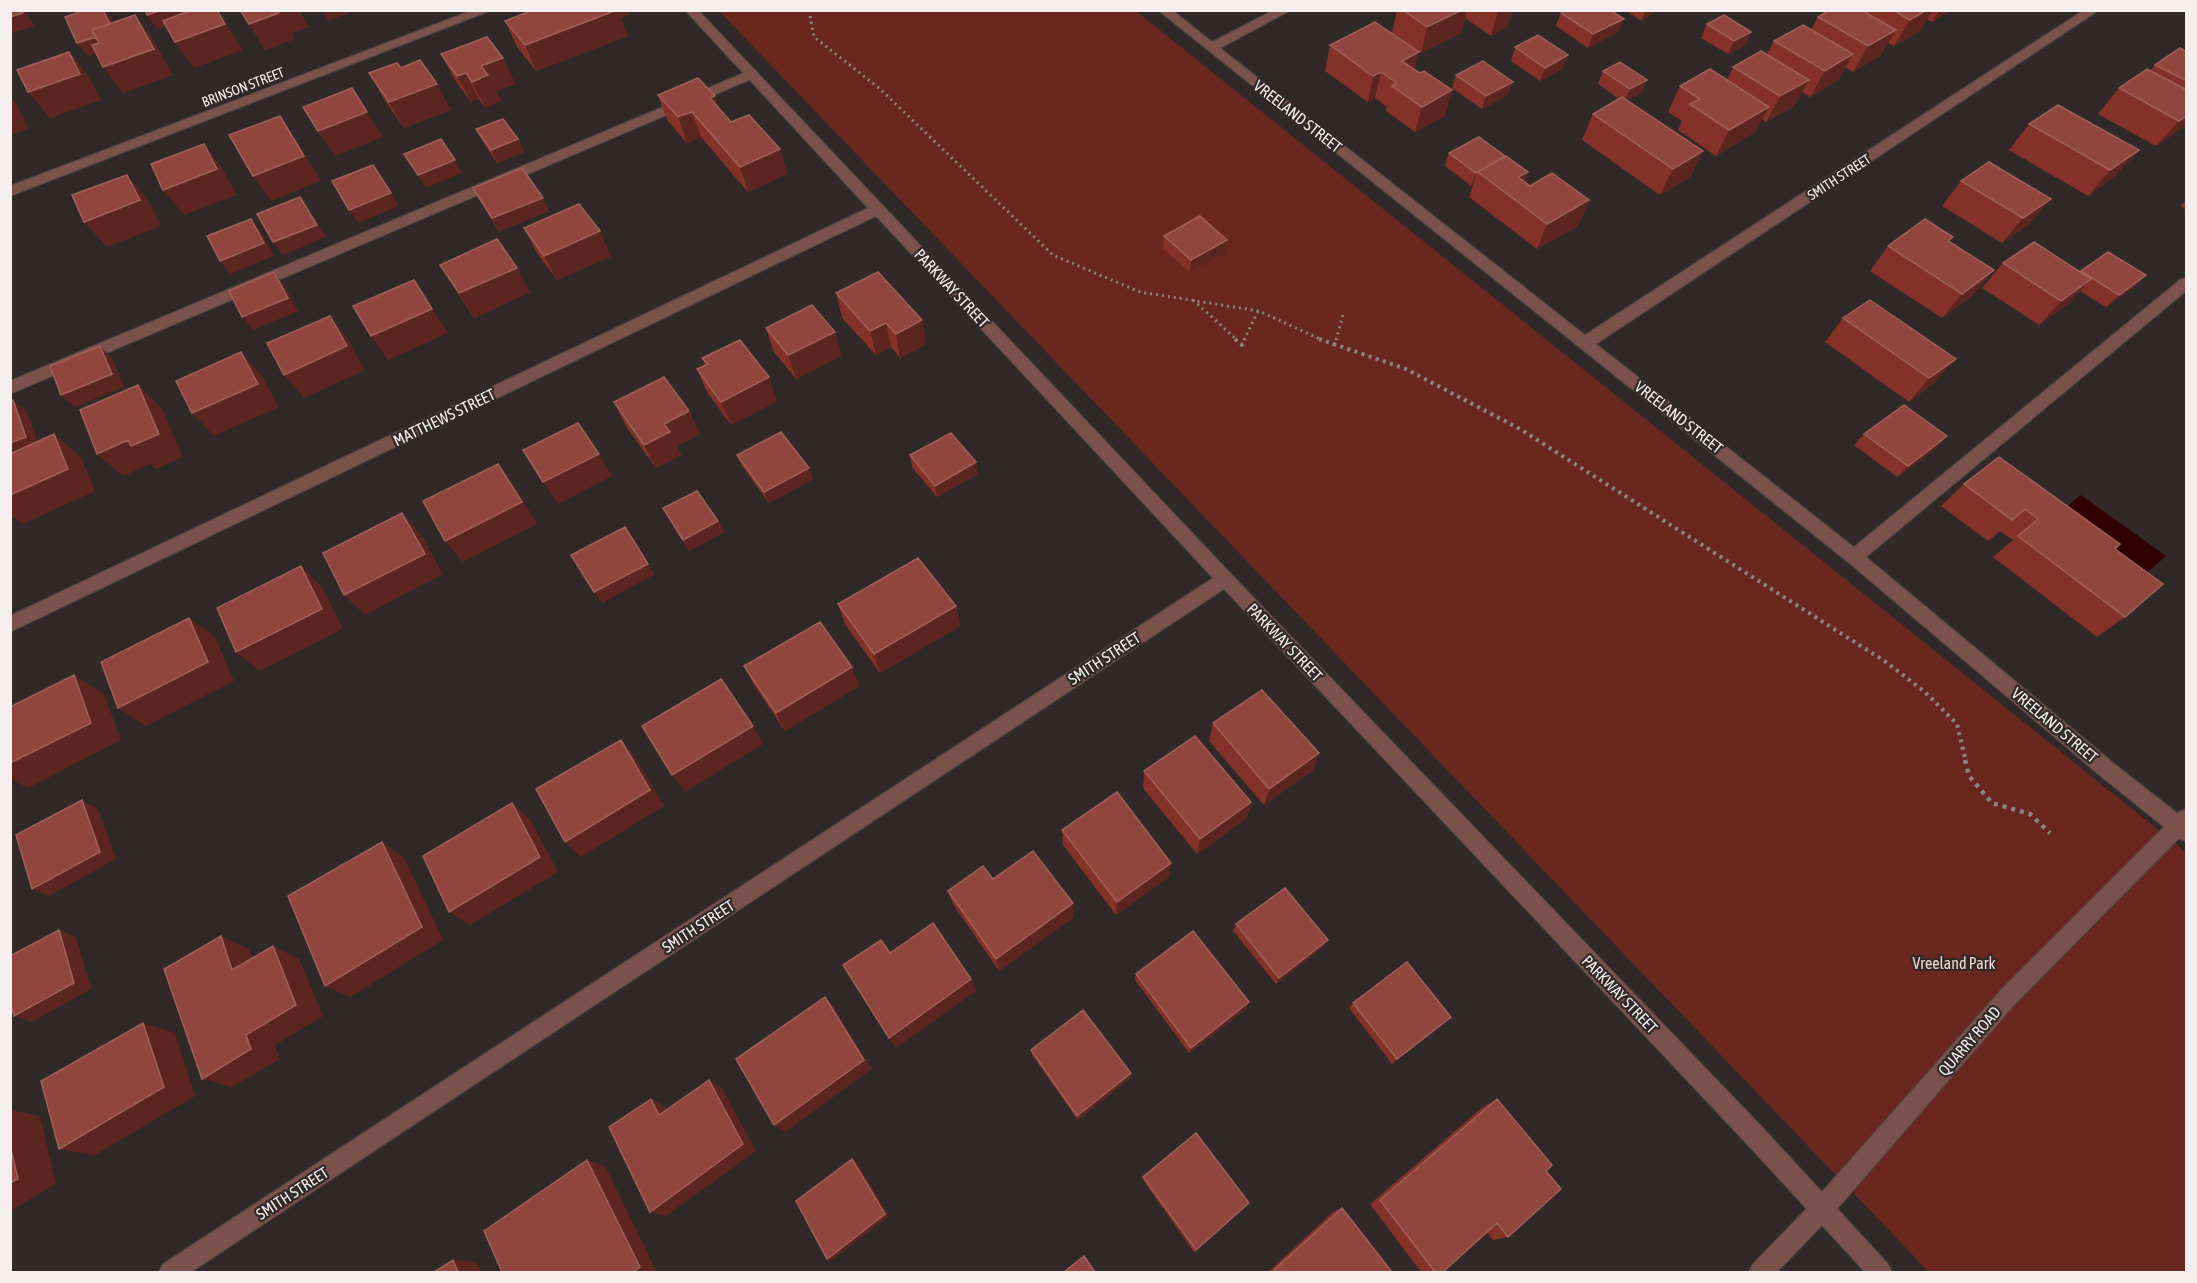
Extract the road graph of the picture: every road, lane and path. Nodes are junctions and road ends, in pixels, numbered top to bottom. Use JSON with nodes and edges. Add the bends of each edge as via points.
{"nodes":[{"id":1,"x":486,"y":10,"type":"edge"},
{"id":2,"x":691,"y":10,"type":"edge"},
{"id":3,"x":809,"y":10,"type":"edge"},
{"id":4,"x":1164,"y":10,"type":"edge"},
{"id":5,"x":1285,"y":10,"type":"edge"},
{"id":6,"x":2093,"y":10,"type":"edge"},
{"id":7,"x":1211,"y":46,"type":"junction"},
{"id":8,"x":751,"y":74,"type":"junction"},
{"id":9,"x":10,"y":191,"type":"edge"},
{"id":10,"x":878,"y":209,"type":"junction"},
{"id":11,"x":2187,"y":283,"type":"edge"},
{"id":12,"x":1193,"y":299,"type":"junction"},
{"id":13,"x":1259,"y":311,"type":"junction"},
{"id":14,"x":1343,"y":315,"type":"dead end"},
{"id":15,"x":1585,"y":343,"type":"junction"},
{"id":16,"x":1334,"y":346,"type":"junction"},
{"id":17,"x":10,"y":388,"type":"edge"},
{"id":18,"x":1854,"y":557,"type":"junction"},
{"id":19,"x":1225,"y":579,"type":"junction"},
{"id":20,"x":10,"y":625,"type":"edge"},
{"id":21,"x":2184,"y":826,"type":"edge"},
{"id":22,"x":2050,"y":833,"type":"dead end"},
{"id":23,"x":1822,"y":1209,"type":"junction"},
{"id":24,"x":171,"y":1272,"type":"edge"},
{"id":25,"x":1761,"y":1272,"type":"edge"},
{"id":26,"x":1880,"y":1272,"type":"edge"}],
"edges":[{"from":1,"to":9,"type":"street","name":"BRINSON STREET"},
{"from":2,"to":8,"type":"street","name":"PARKWAY STREET"},
{"from":3,"to":12,"type":"path","via":[[814,37],[879,88],[1053,255],[1140,292]]},
{"from":4,"to":7,"type":"street","name":"VREELAND STREET"},
{"from":5,"to":7,"type":"street"},
{"from":6,"to":15,"type":"street","name":"SMITH STREET"},
{"from":7,"to":15,"type":"street","name":"VREELAND STREET"},
{"from":8,"to":10,"type":"street","name":"PARKWAY STREET"},
{"from":8,"to":17,"type":"street"},
{"from":10,"to":19,"type":"street","name":"PARKWAY STREET"},
{"from":10,"to":20,"type":"street","name":"MATTHEWS STREET"},
{"from":11,"to":18,"type":"street"},
{"from":12,"to":13,"type":"path"},
{"from":12,"to":13,"type":"path","via":[[1242,345]]},
{"from":13,"to":16,"type":"path"},
{"from":14,"to":16,"type":"path"},
{"from":15,"to":18,"type":"street","name":"VREELAND STREET"},
{"from":16,"to":22,"type":"path","via":[[1406,369],[1520,429],[1886,662],[1925,692],[1957,724],[1969,776],[1992,803],[2030,814]]},
{"from":18,"to":21,"type":"street","name":"VREELAND STREET","via":[[2110,772]]},
{"from":19,"to":23,"type":"street","name":"PARKWAY STREET"},
{"from":19,"to":24,"type":"street","name":"SMITH STREET"},
{"from":21,"to":23,"type":"street","name":"QUARRY ROAD","via":[[2007,998]]},
{"from":23,"to":25,"type":"street","name":"QUARRY ROAD"},
{"from":23,"to":26,"type":"street","name":"PARKWAY STREET"}]}
